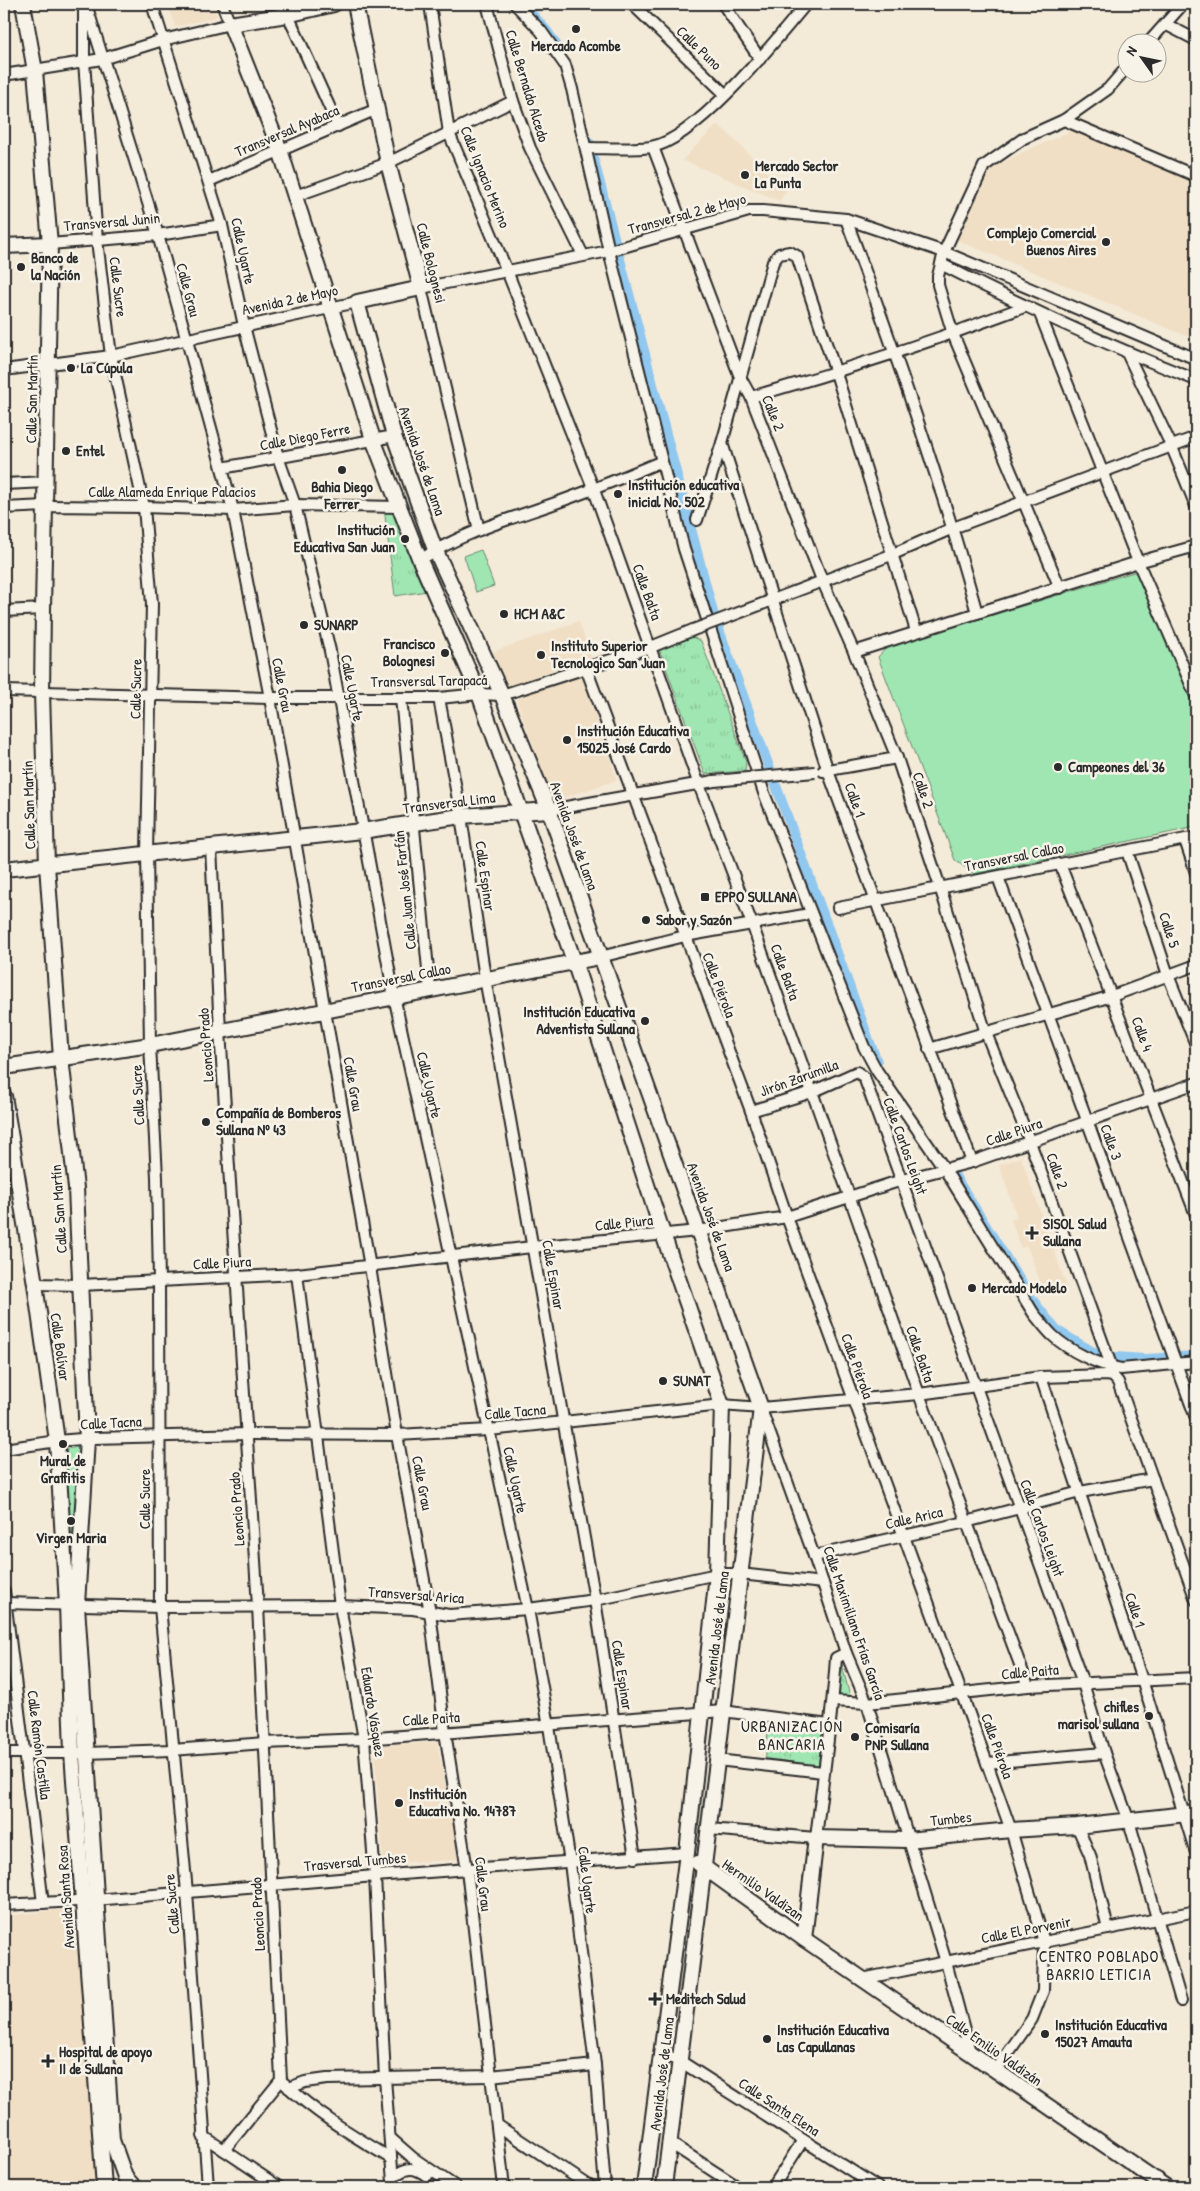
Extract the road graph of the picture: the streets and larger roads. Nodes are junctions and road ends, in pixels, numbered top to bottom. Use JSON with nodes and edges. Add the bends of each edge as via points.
{"nodes":[{"id":1,"x":23,"y":4,"type":"edge"},
{"id":2,"x":85,"y":4,"type":"edge"},
{"id":3,"x":152,"y":4,"type":"edge"},
{"id":4,"x":222,"y":4,"type":"edge"},
{"id":5,"x":334,"y":4,"type":"edge"},
{"id":6,"x":355,"y":4,"type":"edge"},
{"id":7,"x":430,"y":4,"type":"edge"},
{"id":8,"x":487,"y":4,"type":"edge"},
{"id":9,"x":515,"y":4,"type":"edge"},
{"id":10,"x":632,"y":4,"type":"edge"},
{"id":11,"x":723,"y":4,"type":"edge"},
{"id":12,"x":806,"y":4,"type":"edge"},
{"id":13,"x":1183,"y":4,"type":"edge"},
{"id":14,"x":285,"y":9,"type":"edge"},
{"id":15,"x":230,"y":24,"type":"junction"},
{"id":16,"x":1165,"y":24,"type":"junction"},
{"id":17,"x":1158,"y":32,"type":"edge"},
{"id":18,"x":163,"y":40,"type":"junction"},
{"id":19,"x":1196,"y":40,"type":"edge"},
{"id":20,"x":102,"y":59,"type":"junction"},
{"id":21,"x":760,"y":59,"type":"junction"},
{"id":22,"x":84,"y":61,"type":"junction"},
{"id":23,"x":35,"y":70,"type":"junction"},
{"id":24,"x":4,"y":76,"type":"edge"},
{"id":25,"x":1118,"y":78,"type":"edge"},
{"id":26,"x":725,"y":94,"type":"junction"},
{"id":27,"x":512,"y":101,"type":"junction"},
{"id":28,"x":378,"y":109,"type":"junction"},
{"id":29,"x":1064,"y":120,"type":"junction"},
{"id":30,"x":338,"y":126,"type":"junction"},
{"id":31,"x":449,"y":133,"type":"junction"},
{"id":32,"x":652,"y":146,"type":"junction"},
{"id":33,"x":586,"y":148,"type":"junction"},
{"id":34,"x":280,"y":150,"type":"junction"},
{"id":35,"x":388,"y":163,"type":"junction"},
{"id":36,"x":1196,"y":176,"type":"edge"},
{"id":37,"x":209,"y":181,"type":"junction"},
{"id":38,"x":295,"y":196,"type":"junction"},
{"id":39,"x":846,"y":219,"type":"junction"},
{"id":40,"x":222,"y":225,"type":"junction"},
{"id":41,"x":683,"y":230,"type":"junction"},
{"id":42,"x":158,"y":235,"type":"junction"},
{"id":43,"x":97,"y":240,"type":"junction"},
{"id":44,"x":50,"y":244,"type":"junction"},
{"id":45,"x":4,"y":246,"type":"edge"},
{"id":46,"x":610,"y":250,"type":"junction"},
{"id":47,"x":944,"y":252,"type":"junction"},
{"id":48,"x":583,"y":255,"type":"junction"},
{"id":49,"x":941,"y":264,"type":"junction"},
{"id":50,"x":507,"y":271,"type":"junction"},
{"id":51,"x":421,"y":288,"type":"junction"},
{"id":52,"x":357,"y":302,"type":"junction"},
{"id":53,"x":1024,"y":307,"type":"junction"},
{"id":54,"x":331,"y":308,"type":"junction"},
{"id":55,"x":1040,"y":314,"type":"junction"},
{"id":56,"x":244,"y":326,"type":"junction"},
{"id":57,"x":953,"y":334,"type":"junction"},
{"id":58,"x":185,"y":340,"type":"junction"},
{"id":59,"x":895,"y":353,"type":"junction"},
{"id":60,"x":1127,"y":353,"type":"junction"},
{"id":61,"x":111,"y":356,"type":"junction"},
{"id":62,"x":1196,"y":359,"type":"edge"},
{"id":63,"x":49,"y":363,"type":"junction"},
{"id":64,"x":4,"y":370,"type":"edge"},
{"id":65,"x":836,"y":373,"type":"junction"},
{"id":66,"x":740,"y":377,"type":"junction"},
{"id":67,"x":1196,"y":380,"type":"edge"},
{"id":68,"x":751,"y":397,"type":"junction"},
{"id":69,"x":394,"y":436,"type":"junction"},
{"id":70,"x":1196,"y":437,"type":"edge"},
{"id":71,"x":373,"y":439,"type":"junction"},
{"id":72,"x":722,"y":443,"type":"junction"},
{"id":73,"x":1171,"y":446,"type":"junction"},
{"id":74,"x":278,"y":457,"type":"junction"},
{"id":75,"x":660,"y":462,"type":"junction"},
{"id":76,"x":222,"y":468,"type":"junction"},
{"id":77,"x":1102,"y":472,"type":"junction"},
{"id":78,"x":47,"y":482,"type":"junction"},
{"id":79,"x":4,"y":484,"type":"edge"},
{"id":80,"x":594,"y":490,"type":"junction"},
{"id":81,"x":1025,"y":501,"type":"junction"},
{"id":82,"x":296,"y":504,"type":"junction"},
{"id":83,"x":46,"y":506,"type":"junction"},
{"id":84,"x":1196,"y":506,"type":"edge"},
{"id":85,"x":144,"y":507,"type":"junction"},
{"id":86,"x":399,"y":507,"type":"junction"},
{"id":87,"x":4,"y":508,"type":"edge"},
{"id":88,"x":233,"y":510,"type":"junction"},
{"id":89,"x":697,"y":520,"type":"dead end"},
{"id":90,"x":954,"y":528,"type":"junction"},
{"id":91,"x":479,"y":530,"type":"junction"},
{"id":92,"x":1196,"y":546,"type":"edge"},
{"id":93,"x":435,"y":550,"type":"junction"},
{"id":94,"x":892,"y":555,"type":"junction"},
{"id":95,"x":420,"y":560,"type":"junction"},
{"id":96,"x":1138,"y":562,"type":"junction"},
{"id":97,"x":822,"y":580,"type":"junction"},
{"id":98,"x":1060,"y":588,"type":"junction"},
{"id":99,"x":771,"y":599,"type":"junction"},
{"id":100,"x":43,"y":609,"type":"junction"},
{"id":101,"x":4,"y":612,"type":"edge"},
{"id":102,"x":977,"y":613,"type":"junction"},
{"id":103,"x":916,"y":631,"type":"junction"},
{"id":104,"x":651,"y":647,"type":"junction"},
{"id":105,"x":854,"y":652,"type":"junction"},
{"id":106,"x":586,"y":668,"type":"junction"},
{"id":107,"x":4,"y":691,"type":"edge"},
{"id":108,"x":42,"y":692,"type":"junction"},
{"id":109,"x":479,"y":694,"type":"junction"},
{"id":110,"x":152,"y":695,"type":"junction"},
{"id":111,"x":502,"y":695,"type":"junction"},
{"id":112,"x":1196,"y":696,"type":"edge"},
{"id":113,"x":270,"y":698,"type":"junction"},
{"id":114,"x":339,"y":698,"type":"junction"},
{"id":115,"x":401,"y":698,"type":"junction"},
{"id":116,"x":439,"y":698,"type":"junction"},
{"id":117,"x":897,"y":758,"type":"junction"},
{"id":118,"x":828,"y":770,"type":"junction"},
{"id":119,"x":698,"y":782,"type":"junction"},
{"id":120,"x":634,"y":795,"type":"junction"},
{"id":121,"x":549,"y":810,"type":"junction"},
{"id":122,"x":520,"y":811,"type":"junction"},
{"id":123,"x":461,"y":816,"type":"junction"},
{"id":124,"x":413,"y":824,"type":"junction"},
{"id":125,"x":362,"y":831,"type":"junction"},
{"id":126,"x":294,"y":838,"type":"junction"},
{"id":127,"x":1196,"y":838,"type":"edge"},
{"id":128,"x":1186,"y":840,"type":"junction"},
{"id":129,"x":211,"y":847,"type":"junction"},
{"id":130,"x":1127,"y":851,"type":"junction"},
{"id":131,"x":147,"y":853,"type":"junction"},
{"id":132,"x":1060,"y":864,"type":"junction"},
{"id":133,"x":47,"y":865,"type":"junction"},
{"id":134,"x":4,"y":869,"type":"edge"},
{"id":135,"x":1196,"y":873,"type":"edge"},
{"id":136,"x":998,"y":877,"type":"junction"},
{"id":137,"x":940,"y":887,"type":"junction"},
{"id":138,"x":876,"y":901,"type":"junction"},
{"id":139,"x":838,"y":908,"type":"dead end"},
{"id":140,"x":804,"y":915,"type":"dead end"},
{"id":141,"x":752,"y":924,"type":"junction"},
{"id":142,"x":685,"y":936,"type":"junction"},
{"id":143,"x":600,"y":957,"type":"junction"},
{"id":144,"x":574,"y":961,"type":"junction"},
{"id":145,"x":1196,"y":965,"type":"edge"},
{"id":146,"x":1168,"y":975,"type":"junction"},
{"id":147,"x":485,"y":978,"type":"junction"},
{"id":148,"x":430,"y":989,"type":"junction"},
{"id":149,"x":394,"y":996,"type":"junction"},
{"id":150,"x":1112,"y":996,"type":"junction"},
{"id":151,"x":324,"y":1010,"type":"junction"},
{"id":152,"x":1049,"y":1014,"type":"junction"},
{"id":153,"x":220,"y":1031,"type":"junction"},
{"id":154,"x":986,"y":1033,"type":"junction"},
{"id":155,"x":1196,"y":1044,"type":"edge"},
{"id":156,"x":150,"y":1045,"type":"junction"},
{"id":157,"x":929,"y":1049,"type":"junction"},
{"id":158,"x":60,"y":1058,"type":"junction"},
{"id":159,"x":4,"y":1067,"type":"edge"},
{"id":160,"x":857,"y":1072,"type":"joint"},
{"id":161,"x":1196,"y":1084,"type":"edge"},
{"id":162,"x":812,"y":1092,"type":"junction"},
{"id":163,"x":4,"y":1096,"type":"edge"},
{"id":164,"x":1150,"y":1101,"type":"junction"},
{"id":165,"x":751,"y":1111,"type":"junction"},
{"id":166,"x":1088,"y":1121,"type":"junction"},
{"id":167,"x":1030,"y":1142,"type":"junction"},
{"id":168,"x":972,"y":1162,"type":"junction"},
{"id":169,"x":944,"y":1168,"type":"junction"},
{"id":170,"x":902,"y":1180,"type":"junction"},
{"id":171,"x":850,"y":1198,"type":"junction"},
{"id":172,"x":1196,"y":1215,"type":"edge"},
{"id":173,"x":787,"y":1217,"type":"junction"},
{"id":174,"x":698,"y":1231,"type":"junction"},
{"id":175,"x":663,"y":1234,"type":"junction"},
{"id":176,"x":532,"y":1247,"type":"junction"},
{"id":177,"x":452,"y":1257,"type":"junction"},
{"id":178,"x":370,"y":1267,"type":"junction"},
{"id":179,"x":297,"y":1274,"type":"junction"},
{"id":180,"x":237,"y":1277,"type":"junction"},
{"id":181,"x":159,"y":1281,"type":"junction"},
{"id":182,"x":35,"y":1284,"type":"junction"},
{"id":183,"x":80,"y":1284,"type":"junction"},
{"id":184,"x":1196,"y":1362,"type":"edge"},
{"id":185,"x":1177,"y":1364,"type":"junction"},
{"id":186,"x":1112,"y":1368,"type":"junction"},
{"id":187,"x":1041,"y":1377,"type":"junction"},
{"id":188,"x":974,"y":1387,"type":"junction"},
{"id":189,"x":918,"y":1394,"type":"junction"},
{"id":190,"x":854,"y":1400,"type":"junction"},
{"id":191,"x":722,"y":1406,"type":"junction"},
{"id":192,"x":761,"y":1408,"type":"junction"},
{"id":193,"x":1196,"y":1418,"type":"edge"},
{"id":194,"x":563,"y":1423,"type":"junction"},
{"id":195,"x":489,"y":1430,"type":"junction"},
{"id":196,"x":247,"y":1434,"type":"junction"},
{"id":197,"x":318,"y":1435,"type":"junction"},
{"id":198,"x":160,"y":1436,"type":"junction"},
{"id":199,"x":397,"y":1436,"type":"junction"},
{"id":200,"x":87,"y":1439,"type":"junction"},
{"id":201,"x":56,"y":1440,"type":"junction"},
{"id":202,"x":4,"y":1449,"type":"edge"},
{"id":203,"x":1152,"y":1478,"type":"junction"},
{"id":204,"x":1080,"y":1492,"type":"junction"},
{"id":205,"x":1019,"y":1508,"type":"junction"},
{"id":206,"x":966,"y":1522,"type":"junction"},
{"id":207,"x":904,"y":1536,"type":"junction"},
{"id":208,"x":814,"y":1556,"type":"junction"},
{"id":209,"x":717,"y":1574,"type":"junction"},
{"id":210,"x":740,"y":1574,"type":"junction"},
{"id":211,"x":823,"y":1583,"type":"junction"},
{"id":212,"x":4,"y":1591,"type":"edge"},
{"id":213,"x":595,"y":1600,"type":"junction"},
{"id":214,"x":1196,"y":1600,"type":"edge"},
{"id":215,"x":5,"y":1603,"type":"edge"},
{"id":216,"x":72,"y":1605,"type":"junction"},
{"id":217,"x":258,"y":1606,"type":"junction"},
{"id":218,"x":340,"y":1606,"type":"junction"},
{"id":219,"x":160,"y":1607,"type":"junction"},
{"id":220,"x":528,"y":1609,"type":"junction"},
{"id":221,"x":430,"y":1612,"type":"junction"},
{"id":222,"x":846,"y":1652,"type":"junction"},
{"id":223,"x":1196,"y":1678,"type":"edge"},
{"id":224,"x":1142,"y":1680,"type":"junction"},
{"id":225,"x":1083,"y":1683,"type":"junction"},
{"id":226,"x":1028,"y":1686,"type":"junction"},
{"id":227,"x":962,"y":1694,"type":"junction"},
{"id":228,"x":833,"y":1702,"type":"junction"},
{"id":229,"x":866,"y":1703,"type":"junction"},
{"id":230,"x":723,"y":1711,"type":"junction"},
{"id":231,"x":700,"y":1714,"type":"junction"},
{"id":232,"x":614,"y":1721,"type":"junction"},
{"id":233,"x":829,"y":1725,"type":"junction"},
{"id":234,"x":549,"y":1726,"type":"junction"},
{"id":235,"x":445,"y":1732,"type":"junction"},
{"id":236,"x":364,"y":1739,"type":"junction"},
{"id":237,"x":264,"y":1742,"type":"junction"},
{"id":238,"x":172,"y":1750,"type":"junction"},
{"id":239,"x":4,"y":1753,"type":"edge"},
{"id":240,"x":26,"y":1753,"type":"junction"},
{"id":241,"x":79,"y":1753,"type":"junction"},
{"id":242,"x":1104,"y":1753,"type":"junction"},
{"id":243,"x":717,"y":1760,"type":"junction"},
{"id":244,"x":987,"y":1763,"type":"junction"},
{"id":245,"x":823,"y":1772,"type":"junction"},
{"id":246,"x":1191,"y":1814,"type":"edge"},
{"id":247,"x":1129,"y":1821,"type":"junction"},
{"id":248,"x":1077,"y":1826,"type":"junction"},
{"id":249,"x":709,"y":1830,"type":"junction"},
{"id":250,"x":1011,"y":1830,"type":"junction"},
{"id":251,"x":816,"y":1838,"type":"junction"},
{"id":252,"x":907,"y":1840,"type":"junction"},
{"id":253,"x":1196,"y":1853,"type":"edge"},
{"id":254,"x":687,"y":1854,"type":"junction"},
{"id":255,"x":635,"y":1858,"type":"junction"},
{"id":256,"x":570,"y":1863,"type":"junction"},
{"id":257,"x":704,"y":1869,"type":"junction"},
{"id":258,"x":467,"y":1870,"type":"junction"},
{"id":259,"x":375,"y":1876,"type":"junction"},
{"id":260,"x":272,"y":1886,"type":"junction"},
{"id":261,"x":187,"y":1892,"type":"junction"},
{"id":262,"x":89,"y":1900,"type":"junction"},
{"id":263,"x":43,"y":1903,"type":"junction"},
{"id":264,"x":4,"y":1905,"type":"edge"},
{"id":265,"x":1196,"y":1911,"type":"edge"},
{"id":266,"x":1157,"y":1919,"type":"junction"},
{"id":267,"x":1108,"y":1929,"type":"junction"},
{"id":268,"x":804,"y":1939,"type":"junction"},
{"id":269,"x":1044,"y":1942,"type":"junction"},
{"id":270,"x":946,"y":1962,"type":"junction"},
{"id":271,"x":862,"y":1979,"type":"junction"},
{"id":272,"x":1181,"y":2001,"type":"dead end"},
{"id":273,"x":970,"y":2052,"type":"junction"},
{"id":274,"x":662,"y":2054,"type":"junction"},
{"id":275,"x":680,"y":2061,"type":"junction"},
{"id":276,"x":595,"y":2065,"type":"junction"},
{"id":277,"x":996,"y":2070,"type":"junction"},
{"id":278,"x":490,"y":2076,"type":"junction"},
{"id":279,"x":385,"y":2078,"type":"junction"},
{"id":280,"x":281,"y":2080,"type":"junction"},
{"id":281,"x":289,"y":2088,"type":"junction"},
{"id":282,"x":497,"y":2125,"type":"junction"},
{"id":283,"x":204,"y":2136,"type":"junction"},
{"id":284,"x":390,"y":2138,"type":"junction"},
{"id":285,"x":803,"y":2140,"type":"junction"},
{"id":286,"x":670,"y":2143,"type":"junction"},
{"id":287,"x":224,"y":2150,"type":"junction"},
{"id":288,"x":390,"y":2158,"type":"junction"},
{"id":289,"x":392,"y":2182,"type":"edge"},
{"id":290,"x":104,"y":2187,"type":"edge"},
{"id":291,"x":134,"y":2187,"type":"edge"},
{"id":292,"x":208,"y":2187,"type":"edge"},
{"id":293,"x":279,"y":2187,"type":"edge"},
{"id":294,"x":444,"y":2187,"type":"edge"},
{"id":295,"x":456,"y":2187,"type":"edge"},
{"id":296,"x":504,"y":2187,"type":"edge"},
{"id":297,"x":591,"y":2187,"type":"edge"},
{"id":298,"x":605,"y":2187,"type":"edge"},
{"id":299,"x":644,"y":2187,"type":"edge"},
{"id":300,"x":664,"y":2187,"type":"edge"},
{"id":301,"x":738,"y":2187,"type":"edge"},
{"id":302,"x":774,"y":2187,"type":"edge"},
{"id":303,"x":878,"y":2187,"type":"edge"},
{"id":304,"x":1166,"y":2187,"type":"edge"}],
"edges":[{"from":1,"to":23,"type":"street","name":"Calle San Martín"},
{"from":2,"to":20,"type":"street","name":"Calle Grau"},
{"from":2,"to":22,"type":"street","name":"Calle Sucre"},
{"from":3,"to":18,"type":"street","name":"Calle Ugarte"},
{"from":4,"to":15,"type":"street"},
{"from":5,"to":14,"type":"street"},
{"from":6,"to":28,"type":"street","name":"Calle Bolognesi"},
{"from":7,"to":31,"type":"street","name":"Calle Ignacio Merino"},
{"from":8,"to":27,"type":"street","name":"Calle Bernaldo Alcedo"},
{"from":9,"to":33,"type":"street","via":[[541,31],[565,65]]},
{"from":10,"to":26,"type":"street","name":"Calle Puno"},
{"from":11,"to":21,"type":"street"},
{"from":12,"to":21,"type":"street"},
{"from":13,"to":16,"type":"street"},
{"from":14,"to":15,"type":"street"},
{"from":14,"to":30,"type":"street"},
{"from":15,"to":18,"type":"street"},
{"from":15,"to":34,"type":"street","name":"Avenida José de Lama"},
{"from":16,"to":17,"type":"street"},
{"from":16,"to":19,"type":"street"},
{"from":18,"to":20,"type":"street"},
{"from":18,"to":37,"type":"street","name":"Calle Ugarte"},
{"from":20,"to":22,"type":"street"},
{"from":20,"to":42,"type":"street","name":"Calle Grau"},
{"from":21,"to":26,"type":"street"},
{"from":22,"to":23,"type":"street"},
{"from":22,"to":43,"type":"street","name":"Calle Sucre"},
{"from":23,"to":24,"type":"street"},
{"from":23,"to":44,"type":"street","name":"Calle San Martín"},
{"from":25,"to":29,"type":"street","via":[[1108,89]]},
{"from":26,"to":32,"type":"street","via":[[681,133]]},
{"from":27,"to":31,"type":"street"},
{"from":27,"to":48,"type":"street","name":"Calle Bernaldo Alcedo","via":[[530,148]]},
{"from":28,"to":30,"type":"street","name":"Transversal Ayabaca"},
{"from":28,"to":35,"type":"street","name":"Calle Bolognesi"},
{"from":29,"to":36,"type":"street"},
{"from":29,"to":47,"type":"street","via":[[1024,138],[984,166]]},
{"from":30,"to":34,"type":"street","name":"Transversal Ayabaca"},
{"from":31,"to":35,"type":"street"},
{"from":31,"to":50,"type":"street","name":"Calle Ignacio Merino"},
{"from":32,"to":33,"type":"street"},
{"from":32,"to":41,"type":"street","name":"Calle 2"},
{"from":33,"to":46,"type":"street"},
{"from":34,"to":37,"type":"street","name":"Transversal Ayabaca"},
{"from":34,"to":38,"type":"street","name":"Avenida José de Lama"},
{"from":35,"to":38,"type":"street"},
{"from":35,"to":51,"type":"street","name":"Calle Bolognesi"},
{"from":37,"to":40,"type":"street","name":"Calle Ugarte"},
{"from":38,"to":54,"type":"street","name":"Avenida José de Lama"},
{"from":39,"to":41,"type":"street","name":"Transversal 2 de Mayo","via":[[749,211]]},
{"from":39,"to":47,"type":"street","name":"Transversal 2 de Mayo"},
{"from":39,"to":59,"type":"street"},
{"from":40,"to":42,"type":"street","name":"Transversal Junin"},
{"from":40,"to":56,"type":"street","name":"Calle Ugarte"},
{"from":41,"to":46,"type":"street","name":"Transversal 2 de Mayo"},
{"from":41,"to":66,"type":"street","name":"Calle 2"},
{"from":42,"to":43,"type":"street","name":"Transversal Junin"},
{"from":42,"to":58,"type":"street","name":"Calle Grau"},
{"from":43,"to":44,"type":"street","name":"Transversal Junin"},
{"from":43,"to":61,"type":"street","name":"Calle Sucre"},
{"from":44,"to":45,"type":"street","name":"Transversal Junin"},
{"from":44,"to":63,"type":"street","name":"Calle San Martín"},
{"from":46,"to":48,"type":"street","name":"Transversal 2 de Mayo"},
{"from":46,"to":75,"type":"street"},
{"from":47,"to":49,"type":"street"},
{"from":47,"to":62,"type":"street","name":"Transversal 2 de Mayo"},
{"from":48,"to":50,"type":"street","name":"Avenida 2 de Mayo"},
{"from":49,"to":53,"type":"street"},
{"from":49,"to":57,"type":"street","via":[[938,285]]},
{"from":50,"to":51,"type":"street","name":"Avenida 2 de Mayo"},
{"from":50,"to":80,"type":"street","name":"Calle Balta"},
{"from":51,"to":52,"type":"street","name":"Avenida 2 de Mayo"},
{"from":51,"to":91,"type":"street","name":"Calle Bolognesi"},
{"from":52,"to":54,"type":"street","name":"Avenida 2 de Mayo"},
{"from":52,"to":69,"type":"street","name":"Avenida José de Lama"},
{"from":53,"to":55,"type":"street"},
{"from":53,"to":57,"type":"street"},
{"from":54,"to":56,"type":"street","name":"Avenida 2 de Mayo"},
{"from":54,"to":71,"type":"street","name":"Avenida José de Lama"},
{"from":55,"to":60,"type":"street"},
{"from":55,"to":77,"type":"street"},
{"from":56,"to":58,"type":"street","name":"Avenida 2 de Mayo"},
{"from":56,"to":74,"type":"street","name":"Calle Ugarte"},
{"from":57,"to":59,"type":"street"},
{"from":57,"to":81,"type":"street"},
{"from":58,"to":61,"type":"street","name":"Avenida 2 de Mayo"},
{"from":58,"to":76,"type":"street","name":"Calle Grau"},
{"from":59,"to":65,"type":"street"},
{"from":59,"to":90,"type":"street"},
{"from":60,"to":67,"type":"street"},
{"from":60,"to":73,"type":"street"},
{"from":61,"to":63,"type":"street","name":"Avenida 2 de Mayo"},
{"from":61,"to":85,"type":"street","name":"Calle Sucre"},
{"from":63,"to":64,"type":"street","name":"Avenida 2 de Mayo"},
{"from":63,"to":78,"type":"street","name":"Calle San Martín"},
{"from":65,"to":66,"type":"street","via":[[797,256],[790,252],[779,254],[773,262]]},
{"from":65,"to":68,"type":"street"},
{"from":65,"to":94,"type":"street"},
{"from":66,"to":68,"type":"street","name":"Calle 2"},
{"from":66,"to":72,"type":"street"},
{"from":68,"to":97,"type":"street","name":"Calle 2"},
{"from":69,"to":71,"type":"street","name":"Calle Diego Ferre"},
{"from":69,"to":93,"type":"street","name":"Avenida José de Lama"},
{"from":70,"to":73,"type":"street","name":"Transversal Tarapacá"},
{"from":71,"to":74,"type":"street","name":"Calle Diego Ferre"},
{"from":71,"to":86,"type":"street","name":"Avenida José de Lama"},
{"from":72,"to":89,"type":"street"},
{"from":72,"to":99,"type":"street","name":"Calle 1"},
{"from":73,"to":77,"type":"street","name":"Transversal Tarapacá"},
{"from":73,"to":84,"type":"street"},
{"from":74,"to":76,"type":"street","name":"Calle Diego Ferre"},
{"from":74,"to":82,"type":"street","name":"Calle Ugarte"},
{"from":75,"to":80,"type":"street"},
{"from":75,"to":169,"type":"street","via":[[684,549],[764,793],[864,1047]]},
{"from":76,"to":88,"type":"street","name":"Calle Grau"},
{"from":77,"to":81,"type":"street","name":"Transversal Tarapacá"},
{"from":77,"to":96,"type":"street"},
{"from":78,"to":79,"type":"street"},
{"from":78,"to":83,"type":"street","name":"Calle San Martín"},
{"from":80,"to":91,"type":"street"},
{"from":80,"to":104,"type":"street","name":"Calle Balta"},
{"from":81,"to":90,"type":"street","name":"Transversal Tarapacá"},
{"from":81,"to":98,"type":"street"},
{"from":82,"to":86,"type":"street","name":"Calle Alameda Enrique Palacios"},
{"from":82,"to":88,"type":"street","name":"Calle Alameda Enrique Palacios"},
{"from":82,"to":114,"type":"street","name":"Calle Ugarte"},
{"from":83,"to":85,"type":"street","name":"Calle Alameda Enrique Palacios"},
{"from":83,"to":87,"type":"street","name":"Calle Alameda Enrique Palacios"},
{"from":83,"to":100,"type":"street","name":"Calle San Martín"},
{"from":85,"to":88,"type":"street","name":"Calle Alameda Enrique Palacios"},
{"from":85,"to":110,"type":"street","name":"Calle Sucre","via":[[152,604]]},
{"from":86,"to":95,"type":"street","name":"Avenida José de Lama"},
{"from":88,"to":113,"type":"street","name":"Calle Grau"},
{"from":90,"to":94,"type":"street","name":"Transversal Tarapacá"},
{"from":90,"to":102,"type":"street"},
{"from":91,"to":93,"type":"street"},
{"from":92,"to":96,"type":"street"},
{"from":93,"to":95,"type":"street"},
{"from":93,"to":111,"type":"street","name":"Avenida José de Lama"},
{"from":94,"to":97,"type":"street","name":"Transversal Tarapacá"},
{"from":94,"to":103,"type":"street"},
{"from":95,"to":109,"type":"street","name":"Avenida José de Lama"},
{"from":96,"to":98,"type":"street"},
{"from":96,"to":112,"type":"street"},
{"from":97,"to":99,"type":"street","name":"Transversal Tarapacá"},
{"from":97,"to":105,"type":"street","name":"Calle 2"},
{"from":98,"to":102,"type":"street"},
{"from":99,"to":104,"type":"street","name":"Transversal Tarapacá","bridge":true},
{"from":99,"to":118,"type":"street","name":"Calle 1"},
{"from":100,"to":101,"type":"street"},
{"from":100,"to":108,"type":"street","name":"Calle San Martín"},
{"from":102,"to":103,"type":"street"},
{"from":103,"to":105,"type":"street"},
{"from":104,"to":106,"type":"street","name":"Transversal Tarapacá"},
{"from":104,"to":119,"type":"street","name":"Calle Balta"},
{"from":105,"to":117,"type":"street","name":"Calle 2"},
{"from":106,"to":111,"type":"street","name":"Transversal Tarapacá"},
{"from":106,"to":120,"type":"street","name":"Calle Piérola"},
{"from":107,"to":108,"type":"street","name":"Transversal Tarapacá"},
{"from":108,"to":110,"type":"street","name":"Transversal Tarapacá"},
{"from":108,"to":133,"type":"street","name":"Calle San Martín"},
{"from":109,"to":111,"type":"street","name":"Transversal Tarapacá"},
{"from":109,"to":116,"type":"street","name":"Transversal Tarapacá"},
{"from":109,"to":122,"type":"street","name":"Avenida José de Lama"},
{"from":110,"to":113,"type":"street","name":"Transversal Tarapacá"},
{"from":110,"to":131,"type":"street","name":"Calle Sucre"},
{"from":111,"to":121,"type":"street","name":"Avenida José de Lama"},
{"from":113,"to":114,"type":"street","name":"Transversal Tarapacá"},
{"from":113,"to":126,"type":"street","name":"Calle Grau"},
{"from":114,"to":115,"type":"street","name":"Transversal Tarapacá"},
{"from":114,"to":125,"type":"street","name":"Calle Ugarte"},
{"from":115,"to":116,"type":"street","name":"Transversal Tarapacá"},
{"from":115,"to":124,"type":"street","name":"Calle Juan José Farfán"},
{"from":116,"to":123,"type":"street","name":"Calle Espinar"},
{"from":117,"to":118,"type":"street","name":"Transversal Lima"},
{"from":117,"to":137,"type":"street","name":"Calle 2"},
{"from":118,"to":119,"type":"street","name":"Transversal Lima","bridge":true},
{"from":118,"to":138,"type":"street","name":"Calle 1"},
{"from":119,"to":120,"type":"street","name":"Transversal Lima"},
{"from":119,"to":141,"type":"street","name":"Calle Balta"},
{"from":120,"to":121,"type":"street","name":"Transversal Lima"},
{"from":120,"to":142,"type":"street","name":"Calle Piérola"},
{"from":121,"to":122,"type":"street","name":"Transversal Lima"},
{"from":121,"to":143,"type":"street","name":"Avenida José de Lama"},
{"from":122,"to":123,"type":"street","name":"Transversal Lima"},
{"from":122,"to":144,"type":"street","name":"Avenida José de Lama"},
{"from":123,"to":124,"type":"street","name":"Transversal Lima"},
{"from":123,"to":147,"type":"street","name":"Calle Espinar"},
{"from":124,"to":125,"type":"street","name":"Transversal Lima"},
{"from":124,"to":148,"type":"street","name":"Calle Juan José Farfán"},
{"from":125,"to":126,"type":"street","name":"Transversal Lima"},
{"from":125,"to":149,"type":"street","name":"Calle Ugarte"},
{"from":126,"to":129,"type":"street","name":"Transversal Lima"},
{"from":126,"to":151,"type":"street","name":"Calle Grau"},
{"from":127,"to":128,"type":"street","name":"Transversal Callao"},
{"from":128,"to":130,"type":"street","name":"Transversal Callao"},
{"from":128,"to":135,"type":"street"},
{"from":129,"to":131,"type":"street","name":"Transversal Lima"},
{"from":129,"to":153,"type":"street","name":"Leoncio Prado"},
{"from":130,"to":132,"type":"street","name":"Transversal Callao"},
{"from":130,"to":146,"type":"street","name":"Calle 5"},
{"from":131,"to":133,"type":"street","name":"Transversal Lima"},
{"from":131,"to":156,"type":"street","name":"Calle Sucre"},
{"from":132,"to":136,"type":"street","name":"Transversal Callao"},
{"from":132,"to":150,"type":"street","name":"Calle 4"},
{"from":133,"to":134,"type":"street","name":"Transversal Lima"},
{"from":133,"to":158,"type":"street","name":"Calle San Martín"},
{"from":136,"to":137,"type":"street","name":"Transversal Callao"},
{"from":136,"to":152,"type":"street","name":"Calle 3"},
{"from":137,"to":138,"type":"street","name":"Transversal Callao"},
{"from":137,"to":154,"type":"street","name":"Calle 2"},
{"from":138,"to":139,"type":"street","name":"Transversal Callao"},
{"from":138,"to":157,"type":"street","name":"Calle 1"},
{"from":140,"to":141,"type":"street","name":"Transversal Callao"},
{"from":141,"to":142,"type":"street","name":"Transversal Callao"},
{"from":141,"to":162,"type":"street","name":"Calle Balta"},
{"from":142,"to":143,"type":"street","name":"Transversal Callao"},
{"from":142,"to":165,"type":"street","name":"Calle Piérola"},
{"from":143,"to":144,"type":"street","name":"Transversal Callao"},
{"from":143,"to":174,"type":"street","name":"Avenida José de Lama"},
{"from":144,"to":147,"type":"street","name":"Transversal Callao"},
{"from":144,"to":175,"type":"street","name":"Avenida José de Lama"},
{"from":145,"to":146,"type":"street"},
{"from":146,"to":150,"type":"street"},
{"from":146,"to":155,"type":"street","name":"Calle 5"},
{"from":147,"to":148,"type":"street","name":"Transversal Callao"},
{"from":147,"to":176,"type":"street","name":"Calle Espinar"},
{"from":148,"to":149,"type":"street","name":"Transversal Callao"},
{"from":149,"to":151,"type":"street","name":"Transversal Callao"},
{"from":149,"to":177,"type":"street","name":"Calle Ugarte"},
{"from":150,"to":152,"type":"street"},
{"from":150,"to":164,"type":"street","name":"Calle 4"},
{"from":151,"to":153,"type":"street","name":"Transversal Callao"},
{"from":151,"to":178,"type":"street","name":"Calle Grau"},
{"from":152,"to":154,"type":"street"},
{"from":152,"to":166,"type":"street","name":"Calle 3"},
{"from":153,"to":156,"type":"street","name":"Transversal Callao"},
{"from":153,"to":180,"type":"street","name":"Leoncio Prado"},
{"from":154,"to":157,"type":"street"},
{"from":154,"to":167,"type":"street","name":"Calle 2"},
{"from":156,"to":158,"type":"street","name":"Transversal Callao"},
{"from":156,"to":181,"type":"street","name":"Calle Sucre"},
{"from":157,"to":168,"type":"street","name":"Calle 1"},
{"from":158,"to":159,"type":"street","name":"Transversal Callao"},
{"from":158,"to":183,"type":"street","name":"Calle San Martín","via":[[76,1188]]},
{"from":160,"to":162,"type":"street","name":"Jirón Zarumilla"},
{"from":160,"to":170,"type":"street","name":"Calle Carlos Leight","via":[[864,1077]]},
{"from":161,"to":164,"type":"street","name":"Calle Piura"},
{"from":162,"to":165,"type":"street","name":"Jirón Zarumilla"},
{"from":162,"to":171,"type":"street","name":"Calle Balta"},
{"from":163,"to":182,"type":"street","name":"Calle Bolívar"},
{"from":164,"to":166,"type":"street","name":"Calle Piura"},
{"from":164,"to":172,"type":"street","name":"Calle 4"},
{"from":165,"to":173,"type":"street","name":"Calle Piérola"},
{"from":166,"to":167,"type":"street","name":"Calle Piura"},
{"from":166,"to":185,"type":"street","name":"Calle 3"},
{"from":167,"to":168,"type":"street","name":"Calle Piura"},
{"from":167,"to":186,"type":"street","name":"Calle 2"},
{"from":168,"to":169,"type":"street","name":"Calle Piura"},
{"from":169,"to":170,"type":"street","name":"Calle Piura"},
{"from":169,"to":186,"type":"street","via":[[1034,1314],[1063,1344]]},
{"from":170,"to":171,"type":"street","name":"Calle Piura"},
{"from":170,"to":188,"type":"street","name":"Calle Carlos Leight"},
{"from":171,"to":173,"type":"street","name":"Calle Piura"},
{"from":171,"to":189,"type":"street","name":"Calle Balta"},
{"from":173,"to":174,"type":"street","name":"Calle Piura"},
{"from":173,"to":190,"type":"street","name":"Calle Piérola"},
{"from":174,"to":175,"type":"street","name":"Calle Piura"},
{"from":174,"to":192,"type":"street","name":"Avenida José de Lama"},
{"from":175,"to":176,"type":"street","name":"Calle Piura"},
{"from":175,"to":191,"type":"street","name":"Avenida José de Lama"},
{"from":176,"to":177,"type":"street","name":"Calle Piura"},
{"from":176,"to":194,"type":"street","name":"Calle Espinar"},
{"from":177,"to":178,"type":"street","name":"Calle Piura"},
{"from":177,"to":195,"type":"street","name":"Calle Ugarte"},
{"from":178,"to":179,"type":"street","name":"Calle Piura"},
{"from":178,"to":199,"type":"street","name":"Calle Grau"},
{"from":179,"to":180,"type":"street","name":"Calle Piura"},
{"from":179,"to":197,"type":"street","name":"Eduardo Vásquez"},
{"from":180,"to":181,"type":"street","name":"Calle Piura"},
{"from":180,"to":196,"type":"street","name":"Leoncio Prado"},
{"from":181,"to":183,"type":"street","name":"Calle Piura"},
{"from":181,"to":198,"type":"street","name":"Calle Sucre"},
{"from":182,"to":183,"type":"street","name":"Calle Piura"},
{"from":182,"to":201,"type":"street","name":"Calle Bolívar"},
{"from":183,"to":200,"type":"street","name":"Calle San Martín"},
{"from":184,"to":185,"type":"street"},
{"from":185,"to":186,"type":"street","via":[[1141,1369]]},
{"from":185,"to":193,"type":"street","name":"Calle 3"},
{"from":187,"to":188,"type":"street","name":"Calle Tacna"},
{"from":187,"to":203,"type":"street","name":"Calle Tacna","via":[[1113,1376],[1118,1382]]},
{"from":187,"to":204,"type":"street","name":"Calle 1"},
{"from":188,"to":189,"type":"street","name":"Calle Tacna"},
{"from":188,"to":205,"type":"street","name":"Calle Carlos Leight"},
{"from":189,"to":190,"type":"street","name":"Calle Tacna"},
{"from":189,"to":206,"type":"street","name":"Calle Balta"},
{"from":190,"to":192,"type":"street","name":"Calle Tacna"},
{"from":190,"to":207,"type":"street","name":"Calle Piérola"},
{"from":191,"to":192,"type":"street","name":"Calle Tacna"},
{"from":191,"to":194,"type":"street","name":"Calle Tacna"},
{"from":191,"to":209,"type":"street","name":"Avenida José de Lama"},
{"from":192,"to":208,"type":"street","name":"Calle Maximiliano Frías García"},
{"from":192,"to":210,"type":"street","name":"Avenida José de Lama"},
{"from":194,"to":195,"type":"street","name":"Calle Tacna"},
{"from":194,"to":213,"type":"street","name":"Calle Espinar"},
{"from":195,"to":199,"type":"street","name":"Calle Tacna"},
{"from":195,"to":220,"type":"street","name":"Calle Ugarte"},
{"from":196,"to":197,"type":"street","name":"Calle Tacna"},
{"from":196,"to":198,"type":"street","name":"Calle Tacna"},
{"from":196,"to":217,"type":"street","name":"Leoncio Prado"},
{"from":197,"to":199,"type":"street","name":"Calle Tacna"},
{"from":197,"to":218,"type":"street","name":"Eduardo Vásquez"},
{"from":198,"to":200,"type":"street","name":"Calle Tacna"},
{"from":198,"to":219,"type":"street","name":"Calle Sucre"},
{"from":199,"to":221,"type":"street","name":"Calle Grau"},
{"from":200,"to":201,"type":"street","name":"Calle Tacna"},
{"from":200,"to":216,"type":"street","name":"Calle San Martín"},
{"from":201,"to":202,"type":"street","name":"Calle Tacna"},
{"from":201,"to":216,"type":"street","name":"Calle Bolívar"},
{"from":203,"to":204,"type":"street","name":"Calle Arica"},
{"from":203,"to":214,"type":"street"},
{"from":204,"to":205,"type":"street","name":"Calle Arica"},
{"from":204,"to":224,"type":"street","name":"Calle 1"},
{"from":205,"to":206,"type":"street","name":"Calle Arica"},
{"from":205,"to":225,"type":"street","name":"Calle Carlos Leight"},
{"from":206,"to":207,"type":"street","name":"Calle Arica"},
{"from":206,"to":226,"type":"street","name":"Calle Balta"},
{"from":207,"to":208,"type":"street","name":"Calle Arica"},
{"from":207,"to":227,"type":"street","name":"Calle Piérola"},
{"from":208,"to":211,"type":"street","name":"Calle Maximiliano Frías García"},
{"from":209,"to":210,"type":"street","name":"Transversal Arica"},
{"from":209,"to":213,"type":"street","name":"Transversal Arica"},
{"from":209,"to":231,"type":"street","name":"Avenida José de Lama"},
{"from":210,"to":211,"type":"street","name":"Transversal Arica"},
{"from":210,"to":230,"type":"street","name":"Avenida José de Lama"},
{"from":211,"to":222,"type":"street","name":"Calle Maximiliano Frías García"},
{"from":212,"to":215,"type":"street","name":"Calle Ramón Castilla"},
{"from":213,"to":220,"type":"street","name":"Transversal Arica"},
{"from":213,"to":232,"type":"street","name":"Calle Espinar"},
{"from":215,"to":216,"type":"street","name":"Transversal Arica"},
{"from":215,"to":240,"type":"street","name":"Calle Ramón Castilla"},
{"from":216,"to":219,"type":"street","name":"Transversal Arica"},
{"from":216,"to":241,"type":"street","name":"Avenida Santa Rosa"},
{"from":217,"to":218,"type":"street","name":"Transversal Arica"},
{"from":217,"to":219,"type":"street","name":"Transversal Arica"},
{"from":217,"to":237,"type":"street","name":"Leoncio Prado"},
{"from":218,"to":221,"type":"street","name":"Transversal Arica"},
{"from":218,"to":236,"type":"street","name":"Eduardo Vásquez"},
{"from":219,"to":238,"type":"street","name":"Calle Sucre"},
{"from":220,"to":221,"type":"street","name":"Transversal Arica","via":[[449,1615]]},
{"from":220,"to":234,"type":"street","name":"Calle Ugarte"},
{"from":221,"to":235,"type":"street","name":"Calle Grau"},
{"from":222,"to":228,"type":"street","via":[[836,1658]]},
{"from":222,"to":229,"type":"street","name":"Calle Maximiliano Frías García"},
{"from":223,"to":224,"type":"street","name":"Calle Paita"},
{"from":224,"to":225,"type":"street","name":"Calle Paita"},
{"from":224,"to":246,"type":"street","name":"Calle 1"},
{"from":225,"to":226,"type":"street","name":"Calle Paita"},
{"from":225,"to":242,"type":"street","name":"Calle Carlos Leight"},
{"from":226,"to":227,"type":"street","name":"Calle Paita"},
{"from":227,"to":229,"type":"street","name":"Calle Paita"},
{"from":227,"to":244,"type":"street","name":"Calle Piérola"},
{"from":228,"to":229,"type":"street","name":"Calle Paita"},
{"from":228,"to":233,"type":"street"},
{"from":229,"to":252,"type":"street","name":"Calle Maximiliano Frías García"},
{"from":230,"to":231,"type":"street","name":"Calle Paita"},
{"from":230,"to":233,"type":"street","name":"Calle Paita"},
{"from":230,"to":243,"type":"street","name":"Avenida José de Lama"},
{"from":231,"to":232,"type":"street","name":"Calle Paita"},
{"from":231,"to":254,"type":"street","name":"Avenida José de Lama"},
{"from":232,"to":234,"type":"street","name":"Calle Paita"},
{"from":232,"to":255,"type":"street","name":"Calle Espinar"},
{"from":233,"to":245,"type":"street"},
{"from":234,"to":235,"type":"street","name":"Calle Paita"},
{"from":234,"to":256,"type":"street","name":"Calle Ugarte"},
{"from":235,"to":236,"type":"street","name":"Calle Paita"},
{"from":235,"to":258,"type":"street","name":"Calle Grau"},
{"from":236,"to":237,"type":"street","name":"Calle Paita"},
{"from":236,"to":259,"type":"street","name":"Eduardo Vásquez"},
{"from":237,"to":238,"type":"street","name":"Calle Paita"},
{"from":237,"to":260,"type":"street","name":"Leoncio Prado"},
{"from":238,"to":241,"type":"street","name":"Calle Paita"},
{"from":238,"to":261,"type":"street","name":"Calle Sucre"},
{"from":239,"to":240,"type":"street","name":"Calle Paita"},
{"from":240,"to":241,"type":"street","name":"Calle Paita"},
{"from":240,"to":263,"type":"street","name":"Calle Ramón Castilla"},
{"from":241,"to":262,"type":"street","name":"Avenida Santa Rosa"},
{"from":242,"to":244,"type":"street"},
{"from":242,"to":247,"type":"street","name":"Calle Carlos Leight"},
{"from":243,"to":245,"type":"street"},
{"from":243,"to":249,"type":"street","name":"Avenida José de Lama"},
{"from":244,"to":250,"type":"street","name":"Calle Piérola"},
{"from":245,"to":251,"type":"street"},
{"from":246,"to":247,"type":"street","name":"Tumbes"},
{"from":246,"to":253,"type":"street","name":"Calle 1"},
{"from":247,"to":248,"type":"street","name":"Tumbes"},
{"from":247,"to":266,"type":"street","name":"Calle Carlos Leight"},
{"from":248,"to":250,"type":"street","name":"Tumbes"},
{"from":248,"to":267,"type":"street","via":[[1090,1855]]},
{"from":249,"to":251,"type":"street","name":"Tumbes"},
{"from":249,"to":257,"type":"street","name":"Avenida José de Lama"},
{"from":250,"to":252,"type":"street","name":"Tumbes"},
{"from":250,"to":269,"type":"street","name":"Calle Piérola"},
{"from":251,"to":252,"type":"street","name":"Tumbes"},
{"from":251,"to":268,"type":"street"},
{"from":252,"to":270,"type":"street","name":"Calle Maximiliano Frías García"},
{"from":254,"to":255,"type":"street","name":"Trasversal Tumbes"},
{"from":254,"to":257,"type":"street"},
{"from":254,"to":274,"type":"street","name":"Avenida José de Lama"},
{"from":255,"to":256,"type":"street","name":"Trasversal Tumbes"},
{"from":256,"to":258,"type":"street","name":"Trasversal Tumbes"},
{"from":256,"to":276,"type":"street","name":"Calle Ugarte"},
{"from":257,"to":268,"type":"street","name":"Hermilio Valdizan"},
{"from":257,"to":275,"type":"street","name":"Avenida José de Lama"},
{"from":258,"to":259,"type":"street","name":"Trasversal Tumbes"},
{"from":258,"to":278,"type":"street","name":"Calle Grau"},
{"from":259,"to":260,"type":"street","name":"Trasversal Tumbes"},
{"from":259,"to":279,"type":"street","name":"Eduardo Vásquez"},
{"from":260,"to":261,"type":"street","name":"Trasversal Tumbes"},
{"from":260,"to":280,"type":"street","name":"Leoncio Prado"},
{"from":261,"to":262,"type":"street","name":"Trasversal Tumbes"},
{"from":261,"to":283,"type":"street","name":"Calle Sucre"},
{"from":262,"to":263,"type":"street","name":"Trasversal Tumbes"},
{"from":262,"to":290,"type":"street","name":"Avenida Santa Rosa"},
{"from":262,"to":291,"type":"street","name":"Avenida Santa Rosa","via":[[112,2140],[125,2177]]},
{"from":263,"to":264,"type":"street","name":"Trasversal Tumbes"},
{"from":265,"to":266,"type":"street","name":"Calle El Porvenir"},
{"from":266,"to":267,"type":"street","name":"Calle El Porvenir"},
{"from":266,"to":272,"type":"street","name":"Calle Carlos Leight"},
{"from":267,"to":269,"type":"street","name":"Calle El Porvenir"},
{"from":268,"to":271,"type":"street","name":"Calle Emilio Valdizán"},
{"from":269,"to":270,"type":"street","name":"Calle El Porvenir"},
{"from":269,"to":277,"type":"street","name":"Calle Piérola","via":[[1044,1991],[1032,2018]]},
{"from":270,"to":271,"type":"street","name":"Calle El Porvenir"},
{"from":270,"to":273,"type":"street","name":"Calle Maximiliano Frías García"},
{"from":271,"to":273,"type":"street","name":"Calle Emilio Valdizán"},
{"from":273,"to":277,"type":"street","name":"Calle Emilio Valdizán"},
{"from":274,"to":275,"type":"street","name":"Calle Santa Elena"},
{"from":274,"to":299,"type":"street","name":"Avenida José de Lama"},
{"from":275,"to":285,"type":"street","name":"Calle Santa Elena"},
{"from":275,"to":286,"type":"street","name":"Avenida José de Lama"},
{"from":276,"to":278,"type":"street"},
{"from":276,"to":298,"type":"street","name":"Calle Ugarte"},
{"from":277,"to":304,"type":"street","name":"Calle Emilio Valdizán"},
{"from":278,"to":279,"type":"street"},
{"from":278,"to":282,"type":"street","name":"Calle Grau"},
{"from":279,"to":281,"type":"street","via":[[326,2079]]},
{"from":279,"to":284,"type":"street","name":"Eduardo Vásquez"},
{"from":280,"to":281,"type":"street"},
{"from":280,"to":287,"type":"street"},
{"from":281,"to":288,"type":"street"},
{"from":282,"to":296,"type":"street","name":"Calle Grau"},
{"from":282,"to":297,"type":"street"},
{"from":283,"to":287,"type":"street"},
{"from":283,"to":292,"type":"street","name":"Calle Sucre"},
{"from":284,"to":288,"type":"street","name":"Eduardo Vásquez"},
{"from":284,"to":295,"type":"street"},
{"from":285,"to":302,"type":"street"},
{"from":285,"to":303,"type":"street","name":"Calle Santa Elena"},
{"from":286,"to":300,"type":"street","name":"Avenida José de Lama"},
{"from":286,"to":301,"type":"street"},
{"from":287,"to":293,"type":"street"},
{"from":288,"to":289,"type":"street","name":"Eduardo Vásquez"},
{"from":289,"to":294,"type":"street","via":[[402,2170],[412,2168]]}]}
